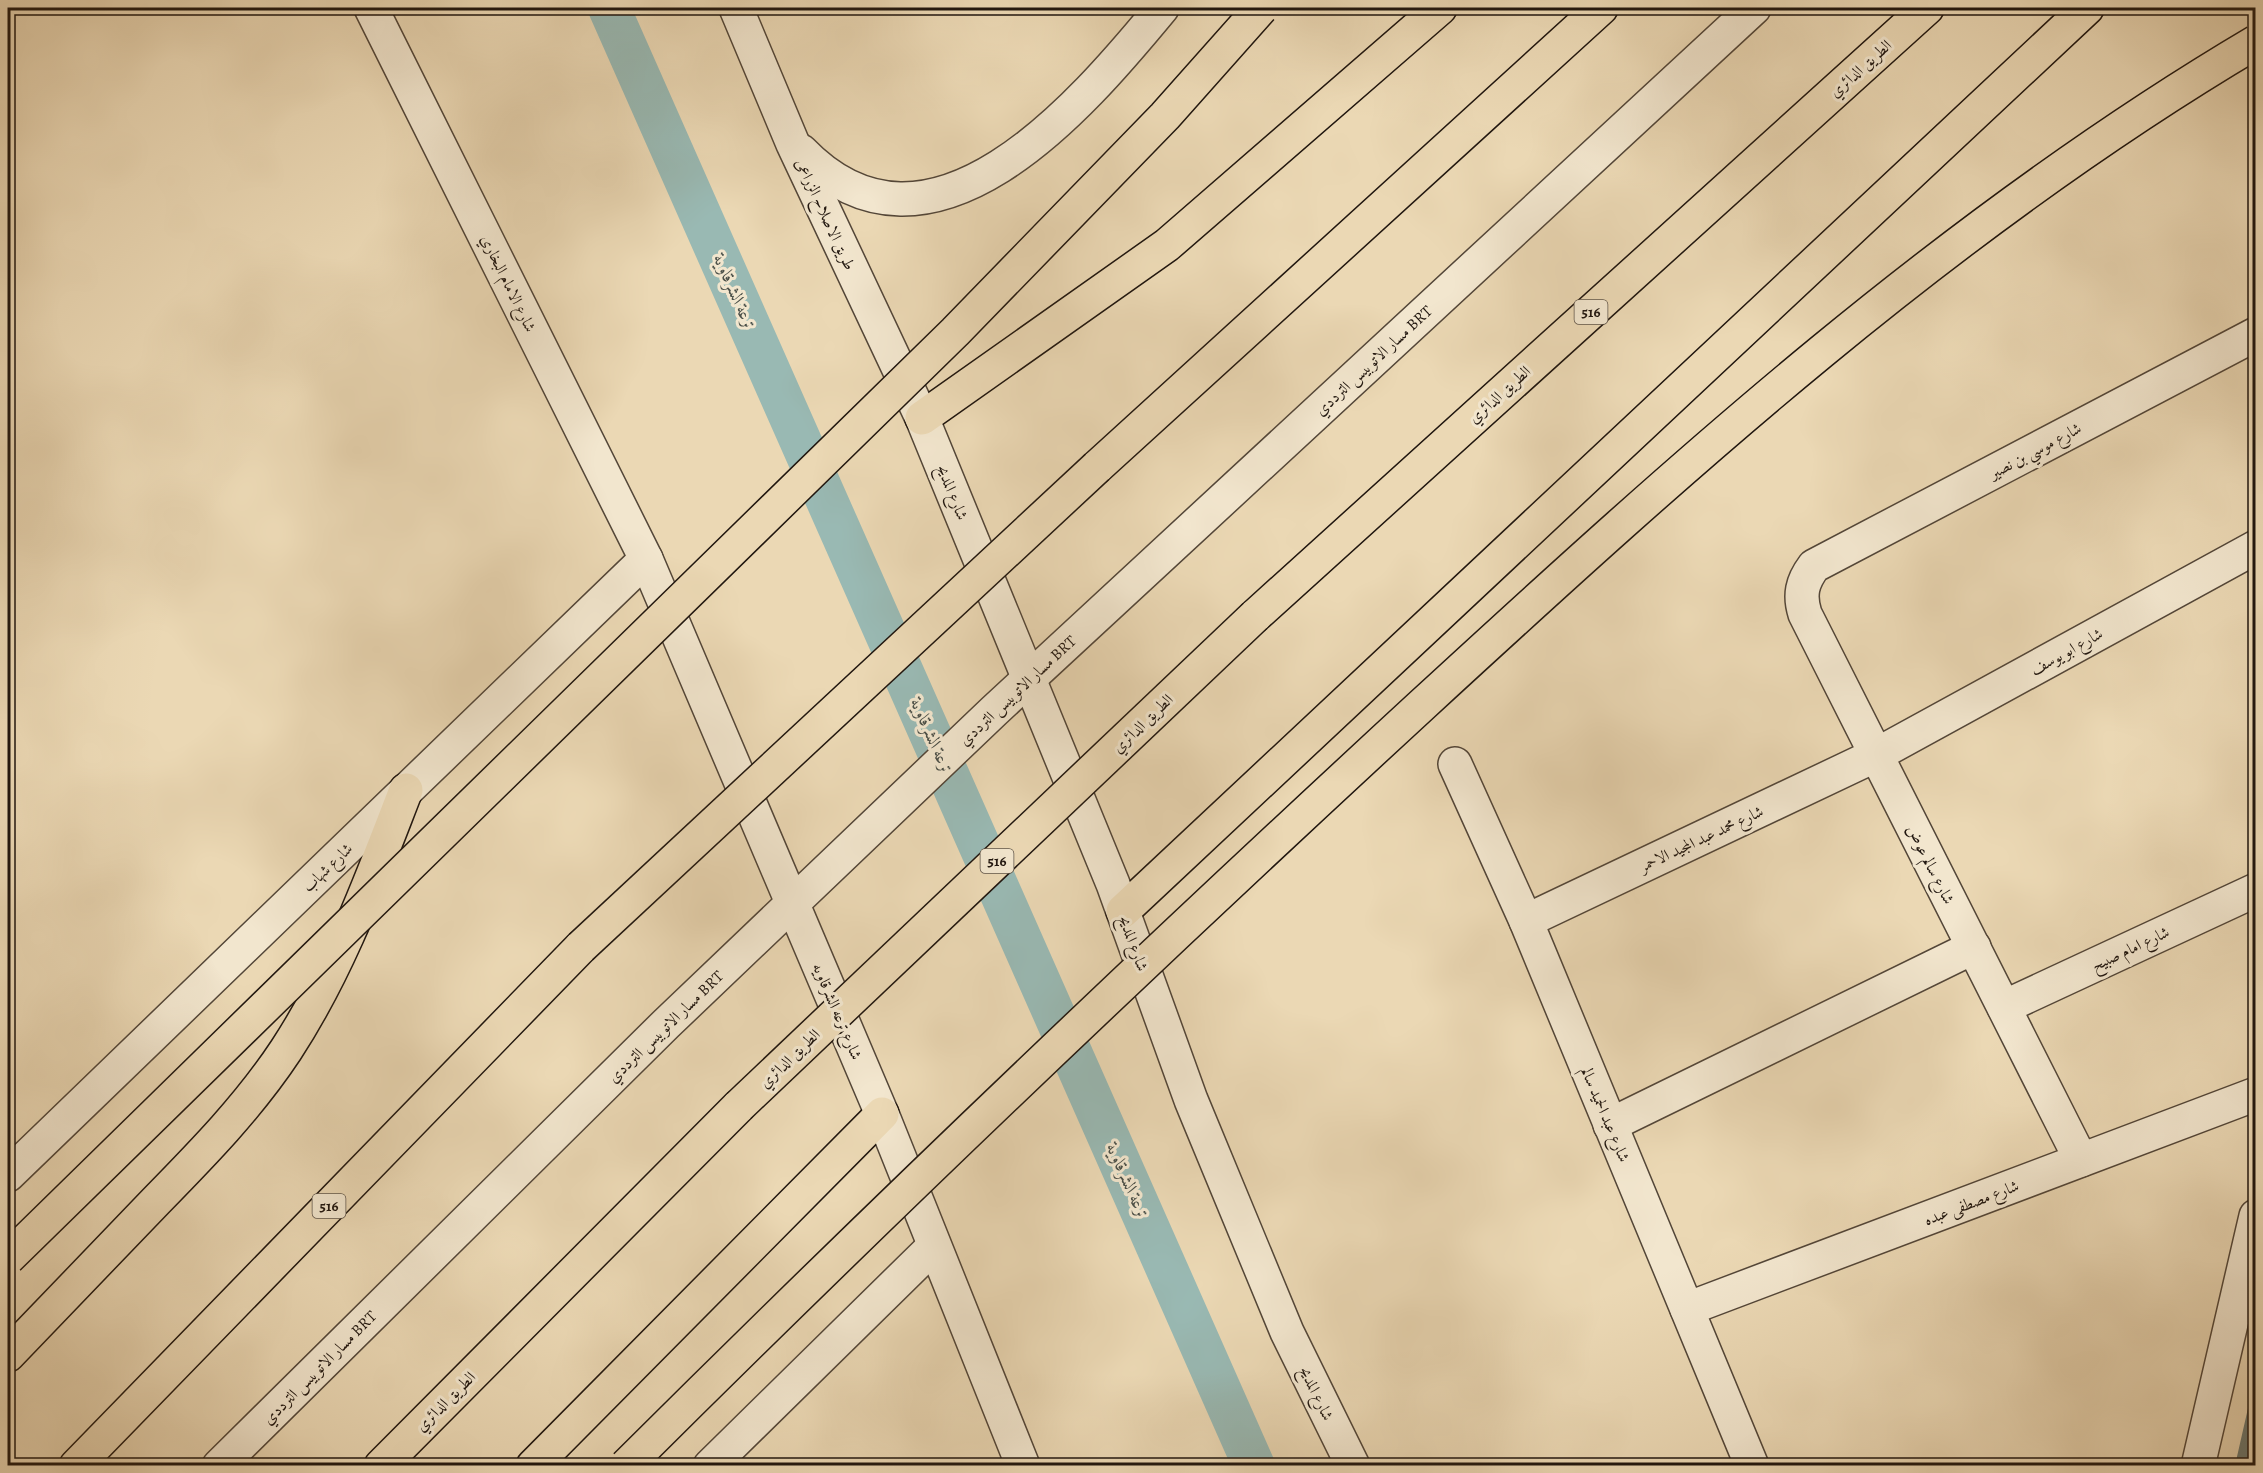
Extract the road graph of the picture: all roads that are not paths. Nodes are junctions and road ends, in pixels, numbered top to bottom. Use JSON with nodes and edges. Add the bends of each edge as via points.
{"nodes":[{"id":1,"x":371,"y":8,"type":"edge"},
{"id":2,"x":736,"y":8,"type":"edge"},
{"id":3,"x":1162,"y":8,"type":"edge"},
{"id":4,"x":1261,"y":8,"type":"edge"},
{"id":5,"x":1440,"y":8,"type":"edge"},
{"id":6,"x":1601,"y":8,"type":"edge"},
{"id":7,"x":1754,"y":8,"type":"edge"},
{"id":8,"x":1927,"y":8,"type":"edge"},
{"id":9,"x":2086,"y":8,"type":"edge"},
{"id":10,"x":2256,"y":42,"type":"edge"},
{"id":11,"x":793,"y":144,"type":"junction"},
{"id":12,"x":2256,"y":334,"type":"edge"},
{"id":13,"x":922,"y":418,"type":"junction"},
{"id":14,"x":2256,"y":547,"type":"edge"},
{"id":15,"x":646,"y":559,"type":"junction"},
{"id":16,"x":1814,"y":566,"type":"joint"},
{"id":17,"x":1876,"y":755,"type":"junction"},
{"id":18,"x":1455,"y":764,"type":"dead end"},
{"id":19,"x":406,"y":790,"type":"junction"},
{"id":20,"x":2256,"y":890,"type":"edge"},
{"id":21,"x":1123,"y":911,"type":"junction"},
{"id":22,"x":1526,"y":921,"type":"junction"},
{"id":23,"x":1974,"y":947,"type":"junction"},
{"id":24,"x":2004,"y":1007,"type":"junction"},
{"id":25,"x":2256,"y":1094,"type":"edge"},
{"id":26,"x":882,"y":1114,"type":"junction"},
{"id":27,"x":1610,"y":1125,"type":"junction"},
{"id":28,"x":2081,"y":1160,"type":"junction"},
{"id":29,"x":8,"y":1175,"type":"edge"},
{"id":30,"x":2256,"y":1216,"type":"edge"},
{"id":31,"x":934,"y":1246,"type":"junction"},
{"id":32,"x":8,"y":1258,"type":"edge"},
{"id":33,"x":1686,"y":1309,"type":"junction"},
{"id":34,"x":8,"y":1355,"type":"edge"},
{"id":35,"x":76,"y":1466,"type":"edge"},
{"id":36,"x":219,"y":1466,"type":"edge"},
{"id":37,"x":381,"y":1466,"type":"edge"},
{"id":38,"x":533,"y":1466,"type":"edge"},
{"id":39,"x":626,"y":1466,"type":"edge"},
{"id":40,"x":710,"y":1466,"type":"edge"},
{"id":41,"x":1023,"y":1466,"type":"edge"},
{"id":42,"x":1353,"y":1466,"type":"edge"},
{"id":43,"x":1752,"y":1466,"type":"edge"},
{"id":44,"x":2198,"y":1466,"type":"edge"}],
"edges":[{"from":1,"to":15,"type":"street","name":"شارع الامام البخاري"},
{"from":2,"to":11,"type":"street","name":"طريق الاصلاح الزراعى"},
{"from":3,"to":11,"type":"street","via":[[1107,73],[1059,119],[963,188],[904,199],[872,195],[843,184],[815,166]]},
{"from":4,"to":32,"type":"highway","bridge":true,"via":[[1165,116],[956,332]]},
{"from":5,"to":13,"type":"highway","via":[[1167,245]]},
{"from":6,"to":35,"type":"highway","number":"516","bridge":true,"via":[[1097,467],[581,947]]},
{"from":7,"to":36,"type":"street","name":"مسار الاتوبيس الترددي BRT","via":[[977,727],[666,1024]]},
{"from":8,"to":37,"type":"highway","name":"الطريق الدائري","number":"516","bridge":true,"via":[[1255,616],[739,1106]]},
{"from":9,"to":21,"type":"highway"},
{"from":10,"to":39,"type":"highway","bridge":true,"via":[[2013,202],[1905,283],[1715,440],[1229,883],[999,1101]]},
{"from":11,"to":13,"type":"street","name":"طريق الاصلاح الزراعى"},
{"from":12,"to":16,"type":"street","name":"شارع موسي بن نصير"},
{"from":13,"to":21,"type":"street","name":"شارع المديح"},
{"from":14,"to":17,"type":"street","name":"شارع ابو يوسف"},
{"from":15,"to":19,"type":"street","name":"شارع شهاب"},
{"from":15,"to":26,"type":"street","name":"شارع ترعه الشرقاويه"},
{"from":16,"to":17,"type":"street","name":"شارع سالم عوض","via":[[1801,588],[1801,602]]},
{"from":17,"to":22,"type":"street","name":"شارع محمد عبد المجيد الاحمر"},
{"from":17,"to":23,"type":"street","name":"شارع سالم عوض"},
{"from":18,"to":22,"type":"street","name":"شارع عبد الحميد سالم"},
{"from":19,"to":29,"type":"street","name":"شارع شهاب"},
{"from":19,"to":34,"type":"highway","via":[[345,945],[286,1050],[207,1150]]},
{"from":20,"to":24,"type":"street","name":"شارع امام صبيح"},
{"from":21,"to":42,"type":"street","name":"شارع المديح","via":[[1191,1100],[1287,1332]]},
{"from":22,"to":27,"type":"street","name":"شارع عبد الحميد سالم"},
{"from":23,"to":24,"type":"street","name":"شارع سالم عوض"},
{"from":23,"to":27,"type":"street"},
{"from":24,"to":28,"type":"street","name":"شارع سالم عوض"},
{"from":25,"to":28,"type":"street","name":"شارع مصطفى عبده"},
{"from":26,"to":31,"type":"street","name":"شارع ترعه الشرقاويه"},
{"from":26,"to":38,"type":"highway"},
{"from":27,"to":33,"type":"street","name":"شارع عبد الحميد سالم"},
{"from":28,"to":33,"type":"street","name":"شارع مصطفى عبده"},
{"from":30,"to":44,"type":"street"},
{"from":31,"to":40,"type":"street"},
{"from":31,"to":41,"type":"street","name":"شارع ترعه الشرقاويه"},
{"from":33,"to":43,"type":"street","name":"شارع عبد الحميد سالم"}]}
